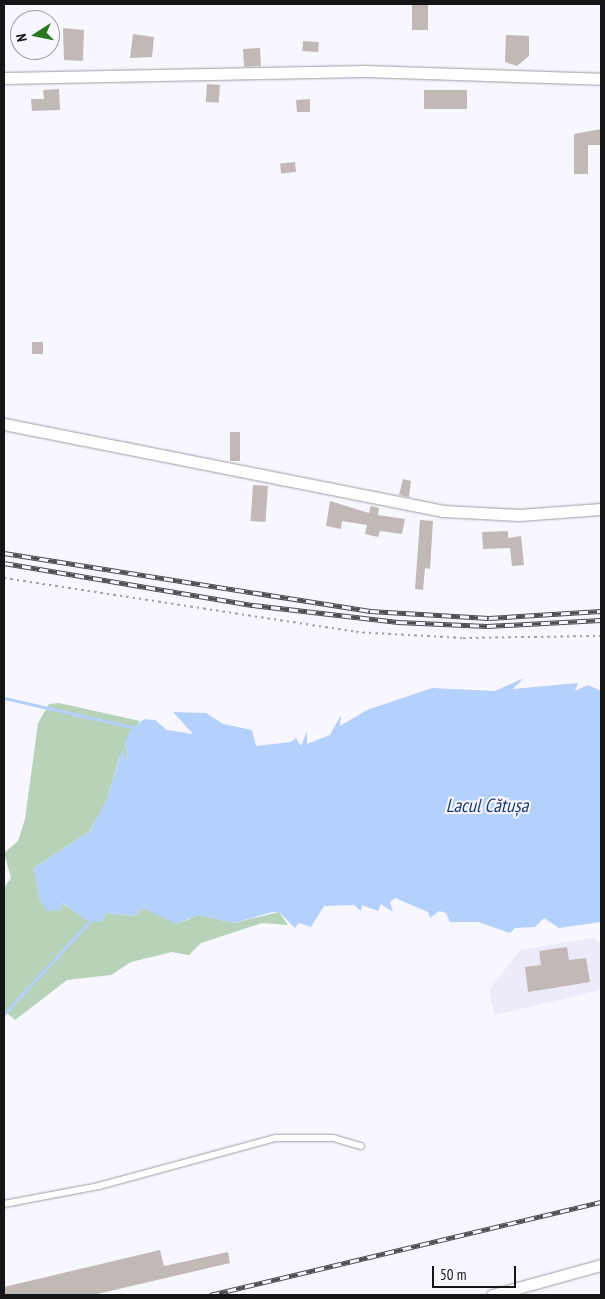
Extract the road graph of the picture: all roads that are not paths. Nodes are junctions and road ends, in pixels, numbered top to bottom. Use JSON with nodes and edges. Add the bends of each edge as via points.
{"nodes":[{"id":1,"x":4,"y":78,"type":"edge"},
{"id":2,"x":601,"y":79,"type":"edge"},
{"id":3,"x":4,"y":424,"type":"edge"},
{"id":4,"x":601,"y":509,"type":"edge"},
{"id":5,"x":361,"y":1146,"type":"dead end"},
{"id":6,"x":4,"y":1204,"type":"edge"},
{"id":7,"x":601,"y":1265,"type":"edge"},
{"id":8,"x":492,"y":1295,"type":"edge"}],
"edges":[{"from":1,"to":2,"type":"street","via":[[365,72]]},
{"from":3,"to":4,"type":"street","via":[[443,511],[519,515]]},
{"from":5,"to":6,"type":"lane","via":[[333,1138],[276,1138],[99,1186]]},
{"from":7,"to":8,"type":"street"}]}
